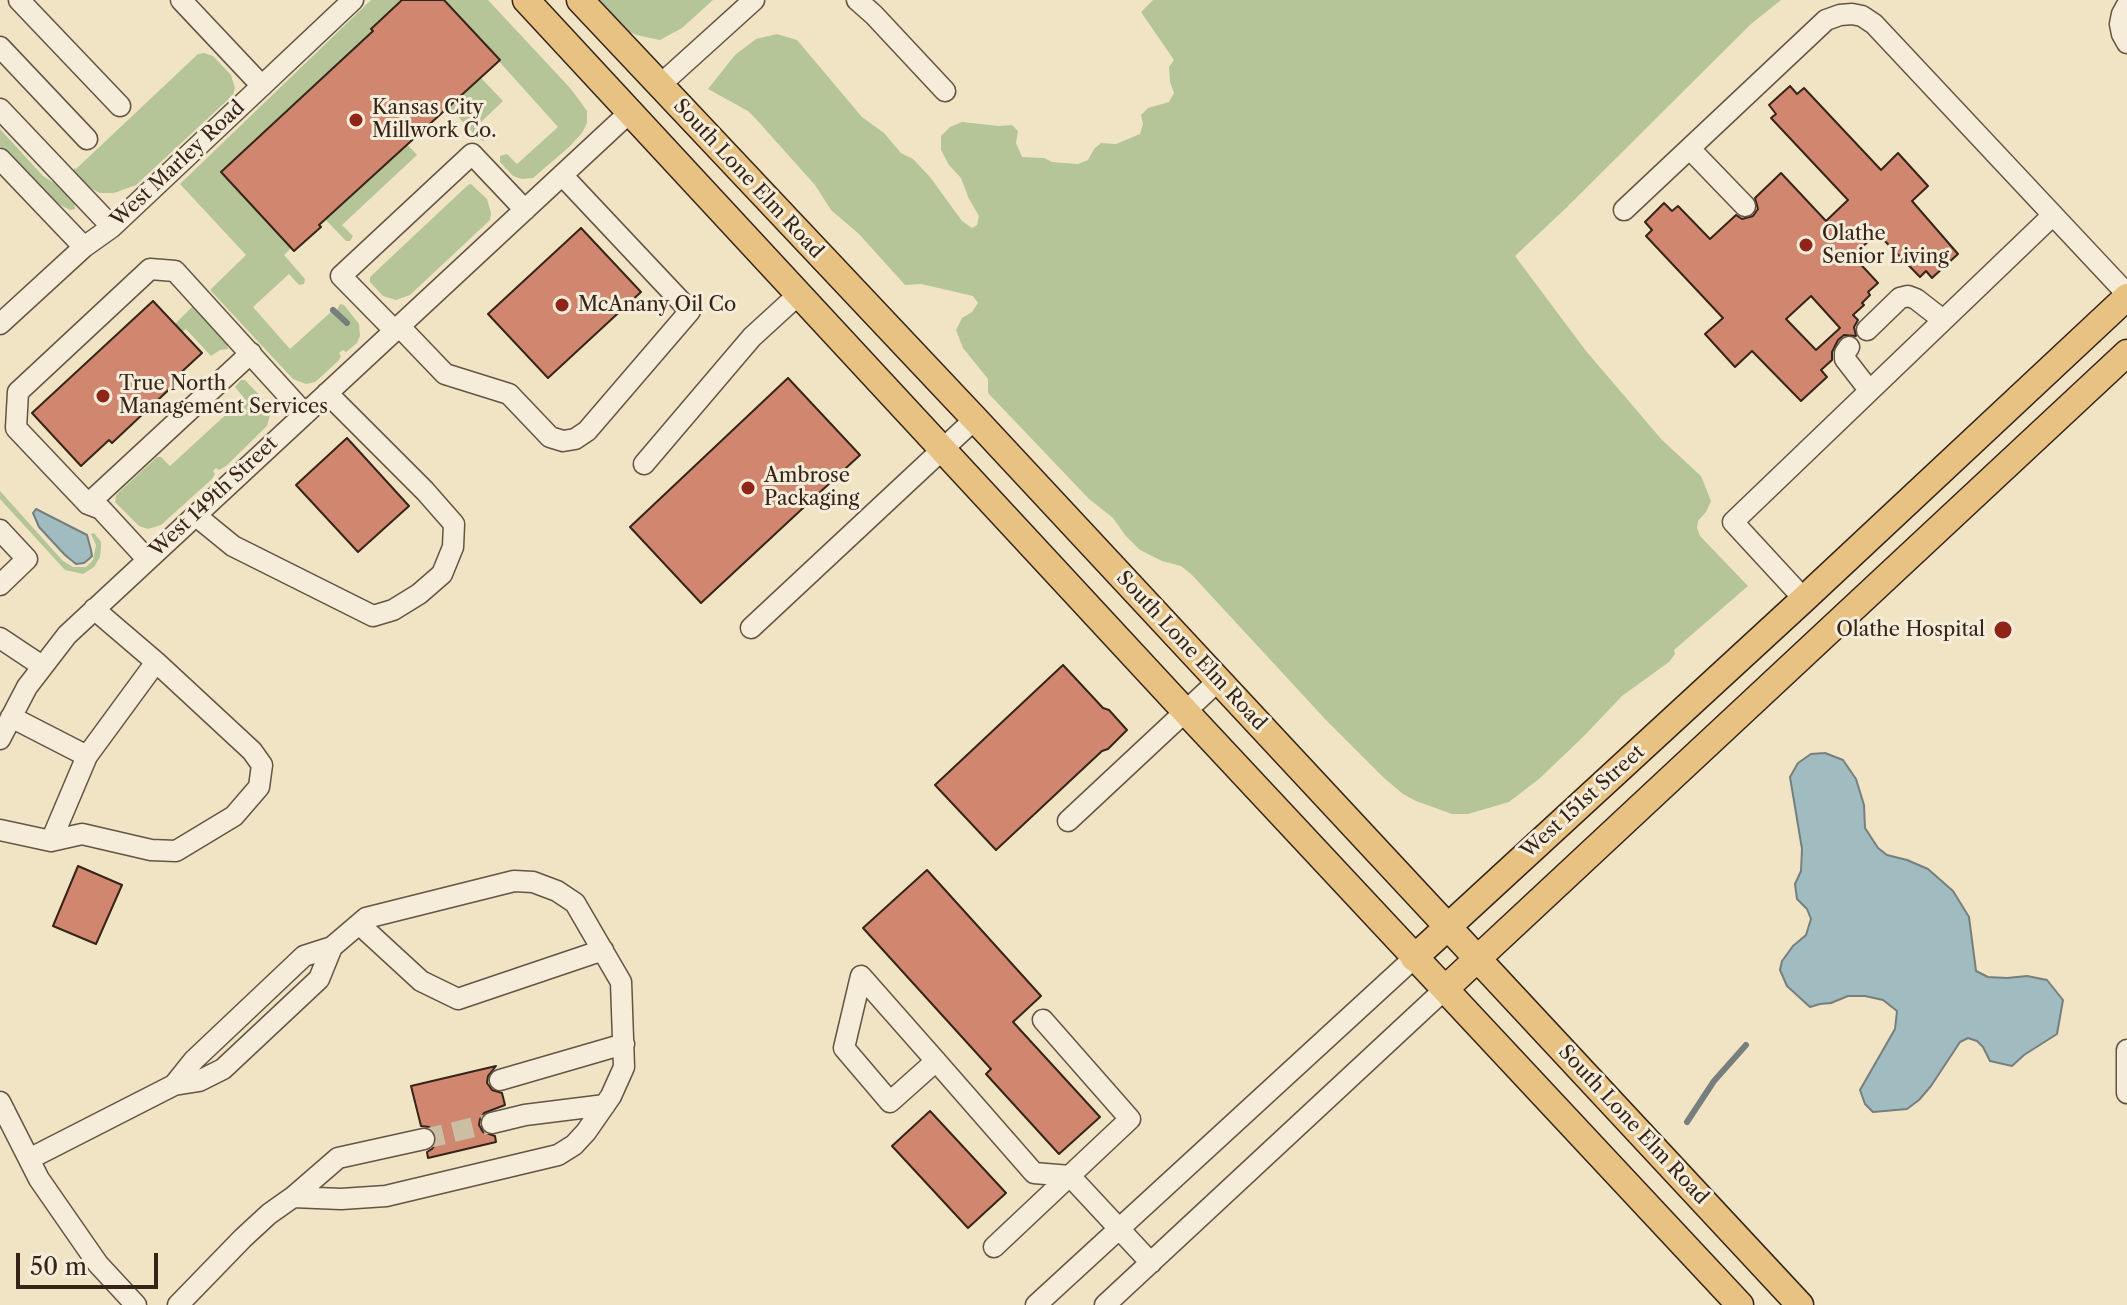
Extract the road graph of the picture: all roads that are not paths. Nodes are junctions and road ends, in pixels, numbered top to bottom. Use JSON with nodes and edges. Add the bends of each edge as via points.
{"nodes":[{"id":1,"x":19,"y":0,"type":"edge"},
{"id":2,"x":181,"y":0,"type":"edge"},
{"id":3,"x":353,"y":0,"type":"edge"},
{"id":4,"x":526,"y":0,"type":"edge"},
{"id":5,"x":580,"y":0,"type":"edge"},
{"id":6,"x":754,"y":0,"type":"edge"},
{"id":7,"x":857,"y":0,"type":"edge"},
{"id":8,"x":2127,"y":5,"type":"edge"},
{"id":9,"x":2127,"y":43,"type":"edge"},
{"id":10,"x":0,"y":47,"type":"edge"},
{"id":11,"x":660,"y":85,"type":"junction"},
{"id":12,"x":262,"y":86,"type":"junction"},
{"id":13,"x":945,"y":91,"type":"dead end"},
{"id":14,"x":120,"y":106,"type":"dead end"},
{"id":15,"x":0,"y":109,"type":"edge"},
{"id":16,"x":630,"y":112,"type":"junction"},
{"id":17,"x":87,"y":139,"type":"dead end"},
{"id":18,"x":1690,"y":149,"type":"junction"},
{"id":19,"x":0,"y":159,"type":"edge"},
{"id":20,"x":562,"y":175,"type":"junction"},
{"id":21,"x":1745,"y":206,"type":"dead end"},
{"id":22,"x":525,"y":210,"type":"junction"},
{"id":23,"x":1624,"y":210,"type":"dead end"},
{"id":24,"x":2053,"y":215,"type":"junction"},
{"id":25,"x":112,"y":227,"type":"junction"},
{"id":26,"x":84,"y":247,"type":"junction"},
{"id":27,"x":799,"y":294,"type":"junction"},
{"id":28,"x":2127,"y":295,"type":"edge"},
{"id":29,"x":1943,"y":320,"type":"junction"},
{"id":30,"x":0,"y":324,"type":"edge"},
{"id":31,"x":396,"y":328,"type":"junction"},
{"id":32,"x":1867,"y":330,"type":"dead end"},
{"id":33,"x":1849,"y":347,"type":"dead end"},
{"id":34,"x":251,"y":353,"type":"junction"},
{"id":35,"x":2127,"y":353,"type":"edge"},
{"id":36,"x":1869,"y":390,"type":"junction"},
{"id":37,"x":327,"y":393,"type":"junction"},
{"id":38,"x":305,"y":414,"type":"junction"},
{"id":39,"x":975,"y":419,"type":"junction"},
{"id":40,"x":942,"y":449,"type":"junction"},
{"id":41,"x":644,"y":464,"type":"dead end"},
{"id":42,"x":88,"y":504,"type":"junction"},
{"id":43,"x":195,"y":515,"type":"junction"},
{"id":44,"x":0,"y":530,"type":"edge"},
{"id":45,"x":147,"y":559,"type":"junction"},
{"id":46,"x":0,"y":585,"type":"edge"},
{"id":47,"x":1804,"y":599,"type":"junction"},
{"id":48,"x":94,"y":609,"type":"junction"},
{"id":49,"x":751,"y":628,"type":"dead end"},
{"id":50,"x":0,"y":638,"type":"edge"},
{"id":51,"x":156,"y":662,"type":"junction"},
{"id":52,"x":42,"y":666,"type":"junction"},
{"id":53,"x":1218,"y":681,"type":"junction"},
{"id":54,"x":1185,"y":711,"type":"junction"},
{"id":55,"x":11,"y":717,"type":"junction"},
{"id":56,"x":0,"y":739,"type":"edge"},
{"id":57,"x":87,"y":756,"type":"junction"},
{"id":58,"x":1068,"y":821,"type":"dead end"},
{"id":59,"x":0,"y":830,"type":"edge"},
{"id":60,"x":51,"y":841,"type":"junction"},
{"id":61,"x":359,"y":924,"type":"junction"},
{"id":62,"x":1448,"y":925,"type":"junction"},
{"id":63,"x":603,"y":950,"type":"junction"},
{"id":64,"x":1414,"y":958,"type":"junction"},
{"id":65,"x":1479,"y":959,"type":"junction"},
{"id":66,"x":1445,"y":989,"type":"junction"},
{"id":67,"x":1043,"y":1020,"type":"dead end"},
{"id":68,"x":624,"y":1044,"type":"junction"},
{"id":69,"x":2127,"y":1050,"type":"edge"},
{"id":70,"x":936,"y":1061,"type":"junction"},
{"id":71,"x":500,"y":1080,"type":"dead end"},
{"id":72,"x":2127,"y":1093,"type":"edge"},
{"id":73,"x":0,"y":1102,"type":"edge"},
{"id":74,"x":605,"y":1105,"type":"junction"},
{"id":75,"x":492,"y":1123,"type":"tunnel mouth"},
{"id":76,"x":424,"y":1139,"type":"tunnel mouth"},
{"id":77,"x":29,"y":1159,"type":"junction"},
{"id":78,"x":1070,"y":1176,"type":"junction"},
{"id":79,"x":293,"y":1197,"type":"junction"},
{"id":80,"x":1119,"y":1230,"type":"junction"},
{"id":81,"x":994,"y":1247,"type":"dead end"},
{"id":82,"x":1151,"y":1263,"type":"junction"},
{"id":83,"x":136,"y":1305,"type":"edge"},
{"id":84,"x":178,"y":1305,"type":"edge"},
{"id":85,"x":1036,"y":1305,"type":"edge"},
{"id":86,"x":1105,"y":1305,"type":"edge"},
{"id":87,"x":1740,"y":1305,"type":"edge"},
{"id":88,"x":1800,"y":1305,"type":"edge"}],
"edges":[{"from":1,"to":14,"type":"street"},
{"from":2,"to":12,"type":"street"},
{"from":3,"to":12,"type":"street","name":"West Marley Road"},
{"from":4,"to":16,"type":"main road","name":"South Lone Elm Road"},
{"from":5,"to":11,"type":"main road","name":"South Lone Elm Road"},
{"from":6,"to":11,"type":"street"},
{"from":7,"to":13,"type":"street"},
{"from":8,"to":9,"type":"street","via":[[2120,24]]},
{"from":10,"to":17,"type":"street"},
{"from":11,"to":39,"type":"main road","name":"South Lone Elm Road"},
{"from":12,"to":25,"type":"street","name":"West Marley Road"},
{"from":15,"to":25,"type":"street"},
{"from":16,"to":20,"type":"street","name":"West 149th Street"},
{"from":16,"to":27,"type":"main road","name":"South Lone Elm Road"},
{"from":18,"to":21,"type":"street"},
{"from":18,"to":23,"type":"street"},
{"from":18,"to":24,"type":"street","via":[[1826,20],[1852,14],[1874,24]]},
{"from":19,"to":26,"type":"street"},
{"from":20,"to":22,"type":"street","name":"West 149th Street"},
{"from":20,"to":31,"type":"street","via":[[690,311],[587,431],[563,441],[550,437],[509,394],[445,374]]},
{"from":22,"to":31,"type":"street","name":"West 149th Street"},
{"from":22,"to":31,"type":"street","via":[[472,154],[341,276]]},
{"from":24,"to":28,"type":"street"},
{"from":24,"to":29,"type":"street"},
{"from":25,"to":26,"type":"street","name":"West Marley Road"},
{"from":26,"to":30,"type":"street","name":"West Marley Road"},
{"from":27,"to":40,"type":"main road","name":"South Lone Elm Road"},
{"from":27,"to":41,"type":"street","via":[[752,337]]},
{"from":28,"to":47,"type":"main road","name":"West 151st Street"},
{"from":29,"to":32,"type":"street","via":[[1908,296]]},
{"from":29,"to":36,"type":"street"},
{"from":31,"to":37,"type":"street","name":"West 149th Street"},
{"from":33,"to":36,"type":"street","via":[[1845,359]]},
{"from":34,"to":38,"type":"street"},
{"from":34,"to":42,"type":"street"},
{"from":34,"to":42,"type":"street","via":[[175,271],[150,269],[139,279],[18,392],[16,428]]},
{"from":35,"to":65,"type":"main road"},
{"from":36,"to":47,"type":"street","via":[[1733,522]]},
{"from":37,"to":38,"type":"street","name":"West 149th Street"},
{"from":37,"to":43,"type":"street","via":[[454,524],[453,547],[442,574],[393,610],[373,616],[233,546]]},
{"from":38,"to":43,"type":"street","name":"West 149th Street"},
{"from":39,"to":40,"type":"street"},
{"from":39,"to":53,"type":"main road","name":"South Lone Elm Road"},
{"from":40,"to":49,"type":"street"},
{"from":40,"to":54,"type":"main road","name":"South Lone Elm Road"},
{"from":42,"to":45,"type":"street","via":[[101,509]]},
{"from":43,"to":45,"type":"street","name":"West 149th Street"},
{"from":44,"to":46,"type":"street","via":[[27,559]]},
{"from":45,"to":48,"type":"street","name":"West 149th Street"},
{"from":47,"to":62,"type":"main road","name":"West 151st Street"},
{"from":48,"to":51,"type":"street"},
{"from":48,"to":52,"type":"street","name":"West 149th Street"},
{"from":50,"to":52,"type":"street"},
{"from":51,"to":57,"type":"street"},
{"from":51,"to":60,"type":"street","via":[[252,751],[262,765],[259,787],[234,816],[176,851],[82,834]]},
{"from":52,"to":55,"type":"street","name":"West 149th Street"},
{"from":53,"to":54,"type":"street"},
{"from":53,"to":62,"type":"main road","name":"South Lone Elm Road"},
{"from":54,"to":58,"type":"street"},
{"from":54,"to":64,"type":"main road","name":"South Lone Elm Road"},
{"from":55,"to":56,"type":"street","name":"West 149th Street"},
{"from":55,"to":57,"type":"street"},
{"from":57,"to":60,"type":"street"},
{"from":59,"to":60,"type":"street"},
{"from":61,"to":63,"type":"street","via":[[421,981],[458,999]]},
{"from":61,"to":63,"type":"street","via":[[514,881],[533,882],[575,903]]},
{"from":61,"to":77,"type":"street","via":[[332,947],[304,956],[174,1085]]},
{"from":62,"to":64,"type":"main road","name":"West 151st Street"},
{"from":62,"to":65,"type":"main road","name":"South Lone Elm Road"},
{"from":63,"to":68,"type":"street","via":[[621,982]]},
{"from":64,"to":66,"type":"main road","name":"South Lone Elm Road"},
{"from":64,"to":80,"type":"street","name":"West 151st Street"},
{"from":65,"to":66,"type":"main road"},
{"from":65,"to":88,"type":"main road","name":"South Lone Elm Road"},
{"from":66,"to":82,"type":"street"},
{"from":66,"to":87,"type":"main road","name":"South Lone Elm Road"},
{"from":67,"to":78,"type":"street","via":[[1130,1119]]},
{"from":68,"to":71,"type":"street"},
{"from":68,"to":74,"type":"street","via":[[624,1067]]},
{"from":69,"to":72,"type":"street"},
{"from":70,"to":70,"type":"street","via":[[908,1029],[861,976],[844,1048],[890,1102]]},
{"from":70,"to":78,"type":"street","via":[[1034,1173]]},
{"from":73,"to":77,"type":"street"},
{"from":74,"to":75,"type":"street"},
{"from":74,"to":79,"type":"street","via":[[574,1145],[558,1155],[386,1196]]},
{"from":76,"to":79,"type":"street","via":[[338,1158]]},
{"from":77,"to":83,"type":"street","via":[[98,1264]]},
{"from":78,"to":80,"type":"street"},
{"from":78,"to":81,"type":"street"},
{"from":79,"to":84,"type":"street","via":[[260,1222]]},
{"from":80,"to":82,"type":"street"},
{"from":80,"to":85,"type":"street","name":"West 151st Street"},
{"from":82,"to":86,"type":"street"}]}
